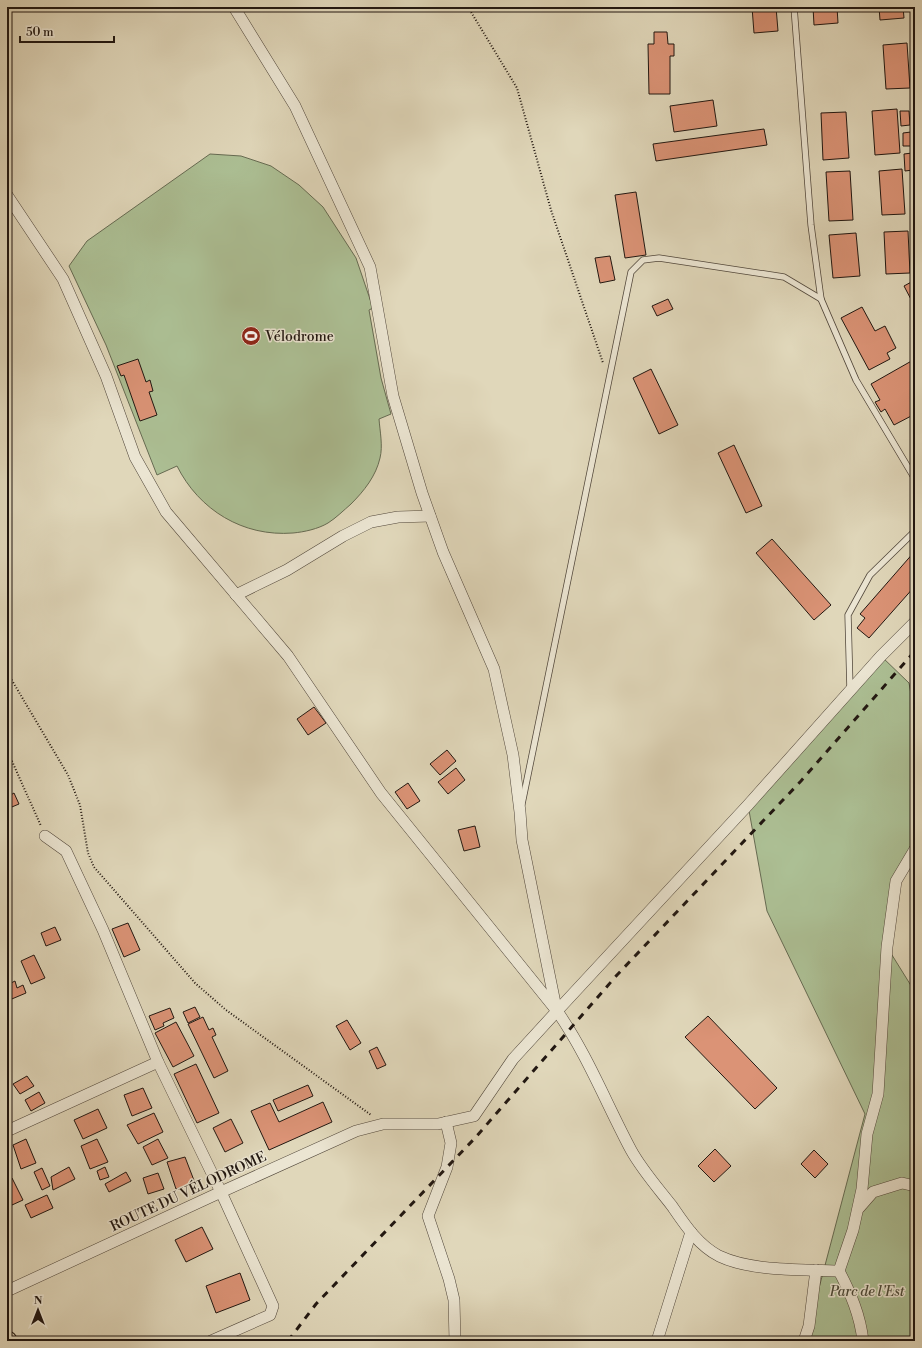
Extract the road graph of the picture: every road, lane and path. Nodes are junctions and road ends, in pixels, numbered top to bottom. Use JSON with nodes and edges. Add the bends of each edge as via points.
{"nodes":[{"id":1,"x":234,"y":7,"type":"edge"},
{"id":2,"x":468,"y":7,"type":"edge"},
{"id":3,"x":794,"y":7,"type":"edge"},
{"id":4,"x":7,"y":196,"type":"edge"},
{"id":5,"x":821,"y":299,"type":"junction"},
{"id":6,"x":609,"y":381,"type":"junction"},
{"id":7,"x":915,"y":478,"type":"edge"},
{"id":8,"x":430,"y":516,"type":"junction"},
{"id":9,"x":915,"y":530,"type":"edge"},
{"id":10,"x":236,"y":595,"type":"junction"},
{"id":11,"x":915,"y":622,"type":"edge"},
{"id":12,"x":7,"y":672,"type":"edge"},
{"id":13,"x":850,"y":691,"type":"junction"},
{"id":14,"x":7,"y":750,"type":"edge"},
{"id":15,"x":520,"y":812,"type":"junction"},
{"id":16,"x":45,"y":836,"type":"joint"},
{"id":17,"x":915,"y":849,"type":"edge"},
{"id":18,"x":557,"y":1010,"type":"junction"},
{"id":19,"x":158,"y":1062,"type":"junction"},
{"id":20,"x":446,"y":1122,"type":"junction"},
{"id":21,"x":383,"y":1124,"type":"junction"},
{"id":22,"x":7,"y":1131,"type":"edge"},
{"id":23,"x":915,"y":1186,"type":"edge"},
{"id":24,"x":221,"y":1192,"type":"junction"},
{"id":25,"x":857,"y":1210,"type":"junction"},
{"id":26,"x":691,"y":1232,"type":"junction"},
{"id":27,"x":816,"y":1270,"type":"junction"},
{"id":28,"x":839,"y":1271,"type":"junction"},
{"id":29,"x":7,"y":1291,"type":"edge"},
{"id":30,"x":211,"y":1341,"type":"edge"},
{"id":31,"x":455,"y":1341,"type":"edge"},
{"id":32,"x":657,"y":1341,"type":"edge"},
{"id":33,"x":804,"y":1341,"type":"edge"},
{"id":34,"x":863,"y":1341,"type":"edge"}],
"edges":[{"from":1,"to":8,"type":"street","via":[[295,106],[370,267],[393,396]]},
{"from":2,"to":6,"type":"path","via":[[517,88],[551,210]]},
{"from":3,"to":5,"type":"lane","via":[[811,225]]},
{"from":4,"to":10,"type":"street","via":[[63,279],[106,376],[135,457],[166,512]]},
{"from":5,"to":6,"type":"lane","via":[[784,277],[659,258],[643,260],[631,272]]},
{"from":5,"to":7,"type":"lane","via":[[856,380]]},
{"from":6,"to":15,"type":"lane"},
{"from":8,"to":10,"type":"street","via":[[398,517],[371,522],[287,570]]},
{"from":8,"to":15,"type":"street","via":[[442,552],[494,669],[513,755]]},
{"from":9,"to":13,"type":"lane","via":[[870,575],[848,615]]},
{"from":10,"to":18,"type":"street","via":[[288,656],[380,794]]},
{"from":11,"to":13,"type":"street","name":"ROUTE DU VÉLODROME"},
{"from":12,"to":21,"type":"path","via":[[68,775],[80,805],[88,853],[94,867],[200,988],[226,1010]]},
{"from":13,"to":18,"type":"street","name":"ROUTE DU VÉLODROME"},
{"from":14,"to":16,"type":"path"},
{"from":15,"to":18,"type":"street","via":[[522,840]]},
{"from":16,"to":19,"type":"street","via":[[66,851],[103,930]]},
{"from":17,"to":25,"type":"street","via":[[896,880],[887,947],[878,1094],[867,1134],[862,1189]]},
{"from":18,"to":20,"type":"street","name":"ROUTE DU VÉLODROME","via":[[513,1060],[474,1116]]},
{"from":18,"to":26,"type":"street","via":[[596,1076],[631,1151]]},
{"from":19,"to":22,"type":"street"},
{"from":19,"to":24,"type":"street"},
{"from":20,"to":21,"type":"street","name":"ROUTE DU VÉLODROME"},
{"from":20,"to":31,"type":"street","via":[[451,1143],[447,1167],[428,1216],[454,1300]]},
{"from":21,"to":24,"type":"street","name":"ROUTE DU VÉLODROME","via":[[356,1131]]},
{"from":23,"to":25,"type":"street","via":[[902,1183],[873,1192]]},
{"from":24,"to":29,"type":"street","name":"ROUTE DU VÉLODROME"},
{"from":24,"to":30,"type":"street","via":[[273,1306],[270,1315]]},
{"from":25,"to":28,"type":"street","via":[[854,1230]]},
{"from":26,"to":27,"type":"street","via":[[702,1245],[720,1256],[746,1264]]},
{"from":26,"to":32,"type":"street"},
{"from":27,"to":28,"type":"street"},
{"from":27,"to":33,"type":"street","via":[[809,1326]]},
{"from":28,"to":34,"type":"street","via":[[862,1325]]}]}
